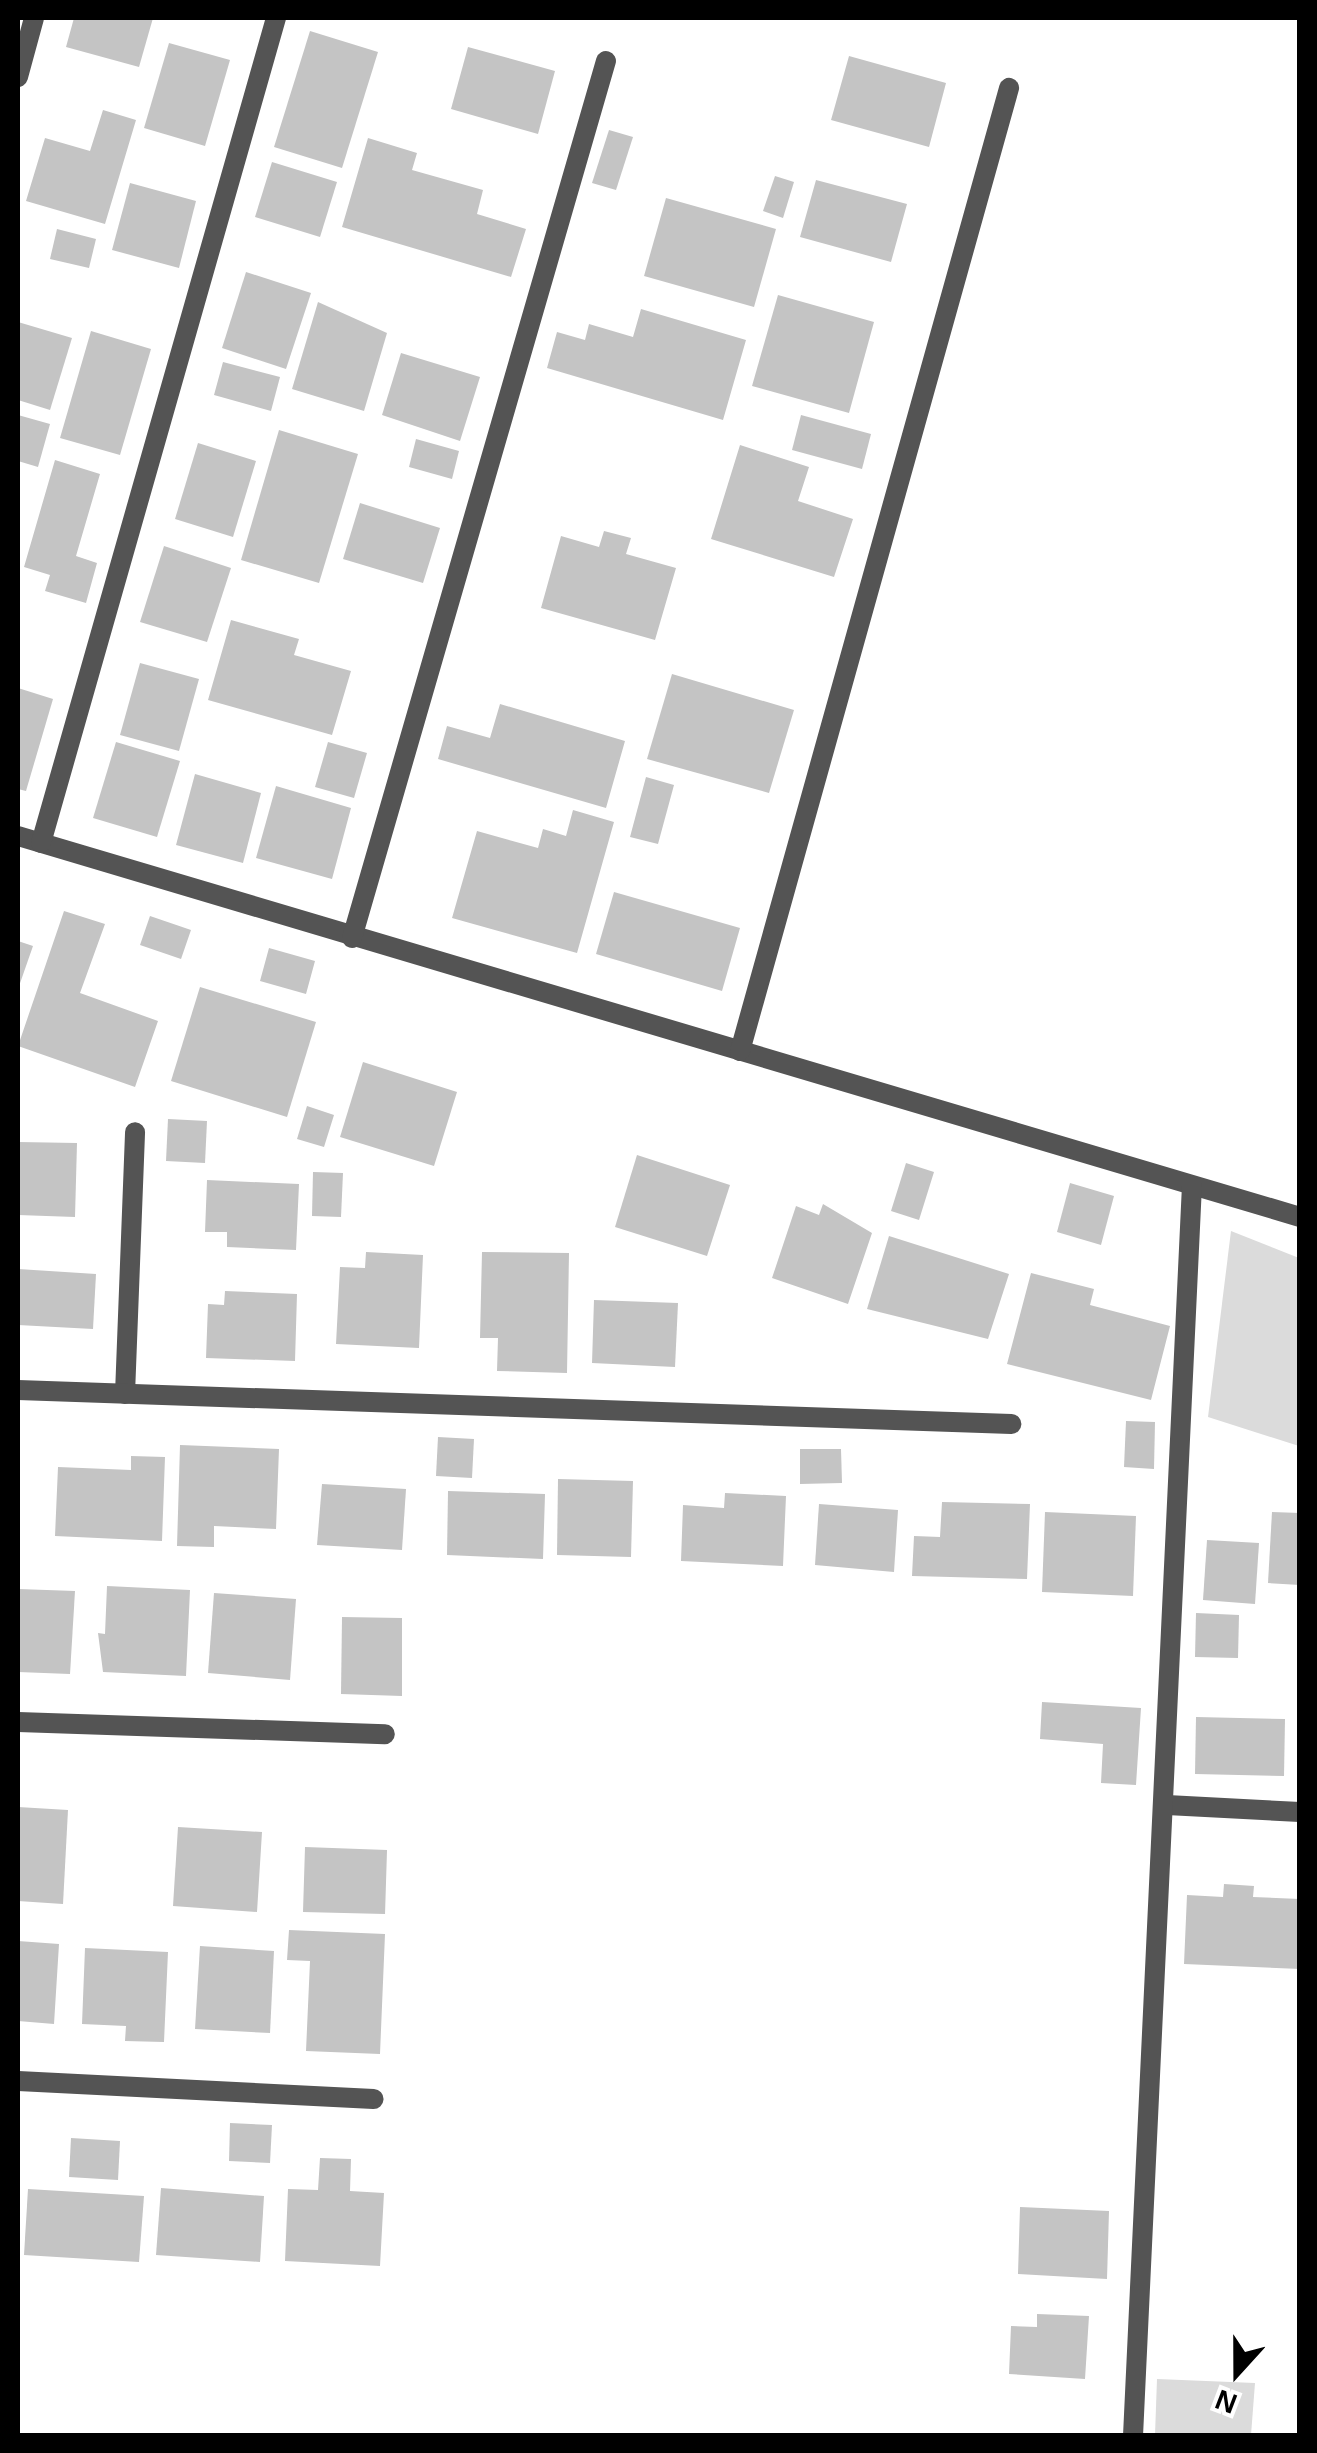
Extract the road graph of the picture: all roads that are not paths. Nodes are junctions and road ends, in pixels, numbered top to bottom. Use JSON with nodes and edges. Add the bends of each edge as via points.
{"nodes":[{"id":1,"x":34,"y":18,"type":"edge"},
{"id":2,"x":276,"y":18,"type":"edge"},
{"id":3,"x":606,"y":61,"type":"dead end"},
{"id":4,"x":18,"y":76,"type":"edge"},
{"id":5,"x":1009,"y":88,"type":"dead end"},
{"id":6,"x":18,"y":836,"type":"edge"},
{"id":7,"x":42,"y":843,"type":"junction"},
{"id":8,"x":352,"y":938,"type":"junction"},
{"id":9,"x":740,"y":1052,"type":"junction"},
{"id":10,"x":135,"y":1132,"type":"dead end"},
{"id":11,"x":1192,"y":1186,"type":"junction"},
{"id":12,"x":1300,"y":1217,"type":"edge"},
{"id":13,"x":18,"y":1390,"type":"edge"},
{"id":14,"x":124,"y":1394,"type":"junction"},
{"id":15,"x":1011,"y":1424,"type":"dead end"},
{"id":16,"x":18,"y":1722,"type":"edge"},
{"id":17,"x":385,"y":1734,"type":"dead end"},
{"id":18,"x":1167,"y":1805,"type":"junction"},
{"id":19,"x":1300,"y":1812,"type":"edge"},
{"id":20,"x":18,"y":2081,"type":"edge"},
{"id":21,"x":374,"y":2099,"type":"dead end"},
{"id":22,"x":1132,"y":2436,"type":"edge"}],
"edges":[{"from":1,"to":4,"type":"street"},
{"from":2,"to":7,"type":"street"},
{"from":3,"to":8,"type":"street"},
{"from":5,"to":9,"type":"street"},
{"from":6,"to":7,"type":"street"},
{"from":7,"to":8,"type":"street"},
{"from":8,"to":9,"type":"street"},
{"from":9,"to":11,"type":"street"},
{"from":10,"to":14,"type":"street"},
{"from":11,"to":12,"type":"street"},
{"from":11,"to":18,"type":"street"},
{"from":13,"to":14,"type":"street"},
{"from":14,"to":15,"type":"street"},
{"from":16,"to":17,"type":"street"},
{"from":18,"to":19,"type":"street"},
{"from":18,"to":22,"type":"street"},
{"from":20,"to":21,"type":"street"}]}
